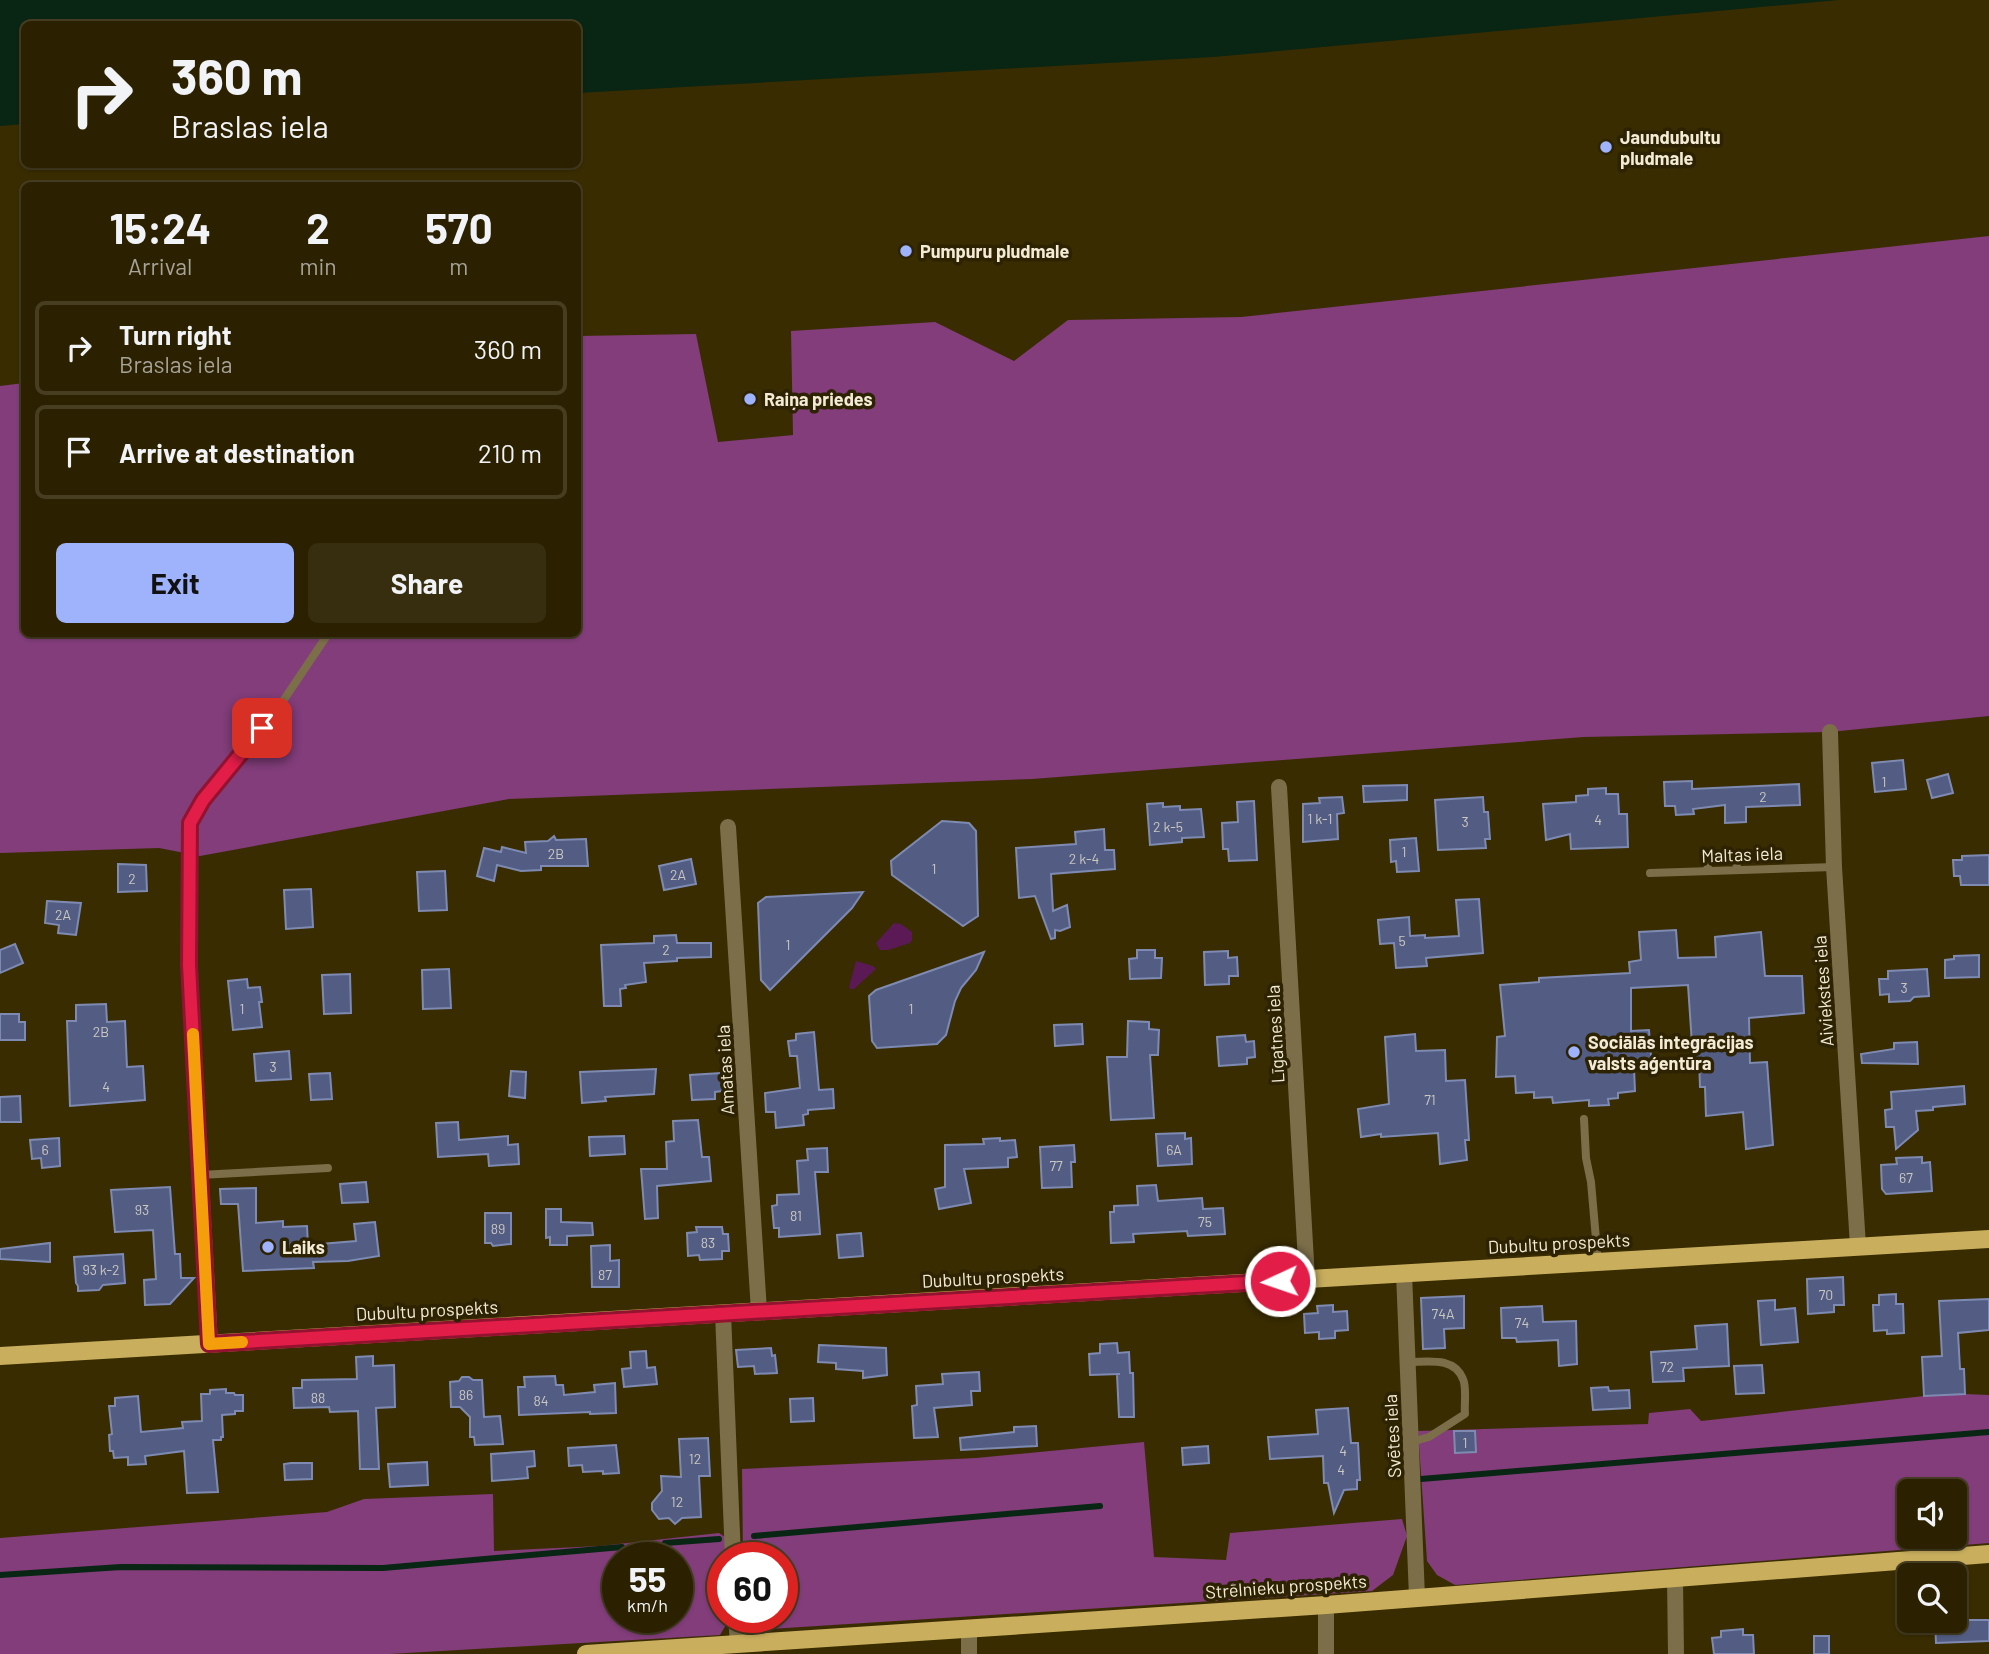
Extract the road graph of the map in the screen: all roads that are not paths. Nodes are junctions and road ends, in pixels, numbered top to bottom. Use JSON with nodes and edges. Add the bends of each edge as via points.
{"nodes":[{"id":1,"x":326,"y":637,"type":"edge"},
{"id":2,"x":1830,"y":732,"type":"dead end"},
{"id":3,"x":1279,"y":787,"type":"dead end"},
{"id":4,"x":203,"y":800,"type":"joint"},
{"id":5,"x":728,"y":827,"type":"dead end"},
{"id":6,"x":1736,"y":853,"type":"dead end"},
{"id":7,"x":1707,"y":855,"type":"dead end"},
{"id":8,"x":1834,"y":867,"type":"junction"},
{"id":9,"x":1707,"y":870,"type":"junction"},
{"id":10,"x":1737,"y":870,"type":"junction"},
{"id":11,"x":1650,"y":873,"type":"dead end"},
{"id":12,"x":1584,"y":1119,"type":"dead end"},
{"id":13,"x":328,"y":1168,"type":"dead end"},
{"id":14,"x":200,"y":1175,"type":"junction"},
{"id":15,"x":1989,"y":1239,"type":"edge"},
{"id":16,"x":1858,"y":1247,"type":"junction"},
{"id":17,"x":1598,"y":1262,"type":"junction"},
{"id":18,"x":1404,"y":1273,"type":"junction"},
{"id":19,"x":1307,"y":1279,"type":"junction"},
{"id":20,"x":760,"y":1311,"type":"junction"},
{"id":21,"x":723,"y":1313,"type":"junction"},
{"id":22,"x":209,"y":1344,"type":"junction"},
{"id":23,"x":0,"y":1356,"type":"edge"},
{"id":24,"x":1408,"y":1362,"type":"junction"},
{"id":25,"x":1411,"y":1442,"type":"junction"},
{"id":26,"x":732,"y":1542,"type":"edge"},
{"id":27,"x":1989,"y":1554,"type":"edge"},
{"id":28,"x":1675,"y":1579,"type":"junction"},
{"id":29,"x":1417,"y":1597,"type":"junction"},
{"id":30,"x":1326,"y":1605,"type":"junction"},
{"id":31,"x":969,"y":1629,"type":"junction"},
{"id":32,"x":737,"y":1633,"type":"edge"},
{"id":33,"x":738,"y":1644,"type":"junction"},
{"id":34,"x":612,"y":1653,"type":"edge"},
{"id":35,"x":586,"y":1654,"type":"edge"},
{"id":36,"x":969,"y":1654,"type":"edge"},
{"id":37,"x":1326,"y":1654,"type":"edge"},
{"id":38,"x":1676,"y":1654,"type":"edge"}],
"edges":[{"from":1,"to":4,"type":"lane","via":[[277,710]]},
{"from":2,"to":8,"type":"street","name":"Aiviekstes iela"},
{"from":3,"to":19,"type":"street","name":"Līgatnes iela"},
{"from":4,"to":14,"type":"street","via":[[190,823],[189,952]]},
{"from":5,"to":20,"type":"street","name":"Amatas iela"},
{"from":6,"to":10,"type":"lane"},
{"from":7,"to":9,"type":"lane"},
{"from":8,"to":10,"type":"lane","name":"Maltas iela"},
{"from":8,"to":16,"type":"street","name":"Aiviekstes iela"},
{"from":9,"to":10,"type":"lane","name":"Maltas iela"},
{"from":9,"to":11,"type":"lane","name":"Maltas iela"},
{"from":12,"to":17,"type":"lane"},
{"from":13,"to":14,"type":"lane"},
{"from":14,"to":22,"type":"street"},
{"from":15,"to":16,"type":"main road","name":"Dubultu prospekts"},
{"from":16,"to":17,"type":"main road","name":"Dubultu prospekts"},
{"from":17,"to":18,"type":"main road","name":"Dubultu prospekts"},
{"from":18,"to":19,"type":"main road","name":"Dubultu prospekts"},
{"from":18,"to":24,"type":"street","name":"Svētes iela"},
{"from":19,"to":20,"type":"main road","name":"Dubultu prospekts"},
{"from":20,"to":21,"type":"main road","name":"Dubultu prospekts"},
{"from":21,"to":22,"type":"main road","name":"Dubultu prospekts"},
{"from":21,"to":26,"type":"street"},
{"from":22,"to":23,"type":"main road","name":"Dubultu prospekts"},
{"from":24,"to":25,"type":"street","name":"Svētes iela"},
{"from":24,"to":25,"type":"lane","via":[[1443,1362],[1464,1380],[1465,1413],[1429,1437]]},
{"from":25,"to":29,"type":"street","name":"Svētes iela"},
{"from":27,"to":28,"type":"main road","name":"Strēlnieku prospekts"},
{"from":28,"to":29,"type":"main road","name":"Strēlnieku prospekts"},
{"from":28,"to":38,"type":"street"},
{"from":29,"to":30,"type":"main road","name":"Strēlnieku prospekts"},
{"from":30,"to":31,"type":"main road","name":"Strēlnieku prospekts"},
{"from":30,"to":37,"type":"street"},
{"from":31,"to":33,"type":"main road","name":"Strēlnieku prospekts"},
{"from":31,"to":36,"type":"street"},
{"from":32,"to":33,"type":"street"},
{"from":33,"to":34,"type":"main road","name":"Strēlnieku prospekts"},
{"from":34,"to":35,"type":"main road","name":"Strēlnieku prospekts"}]}
